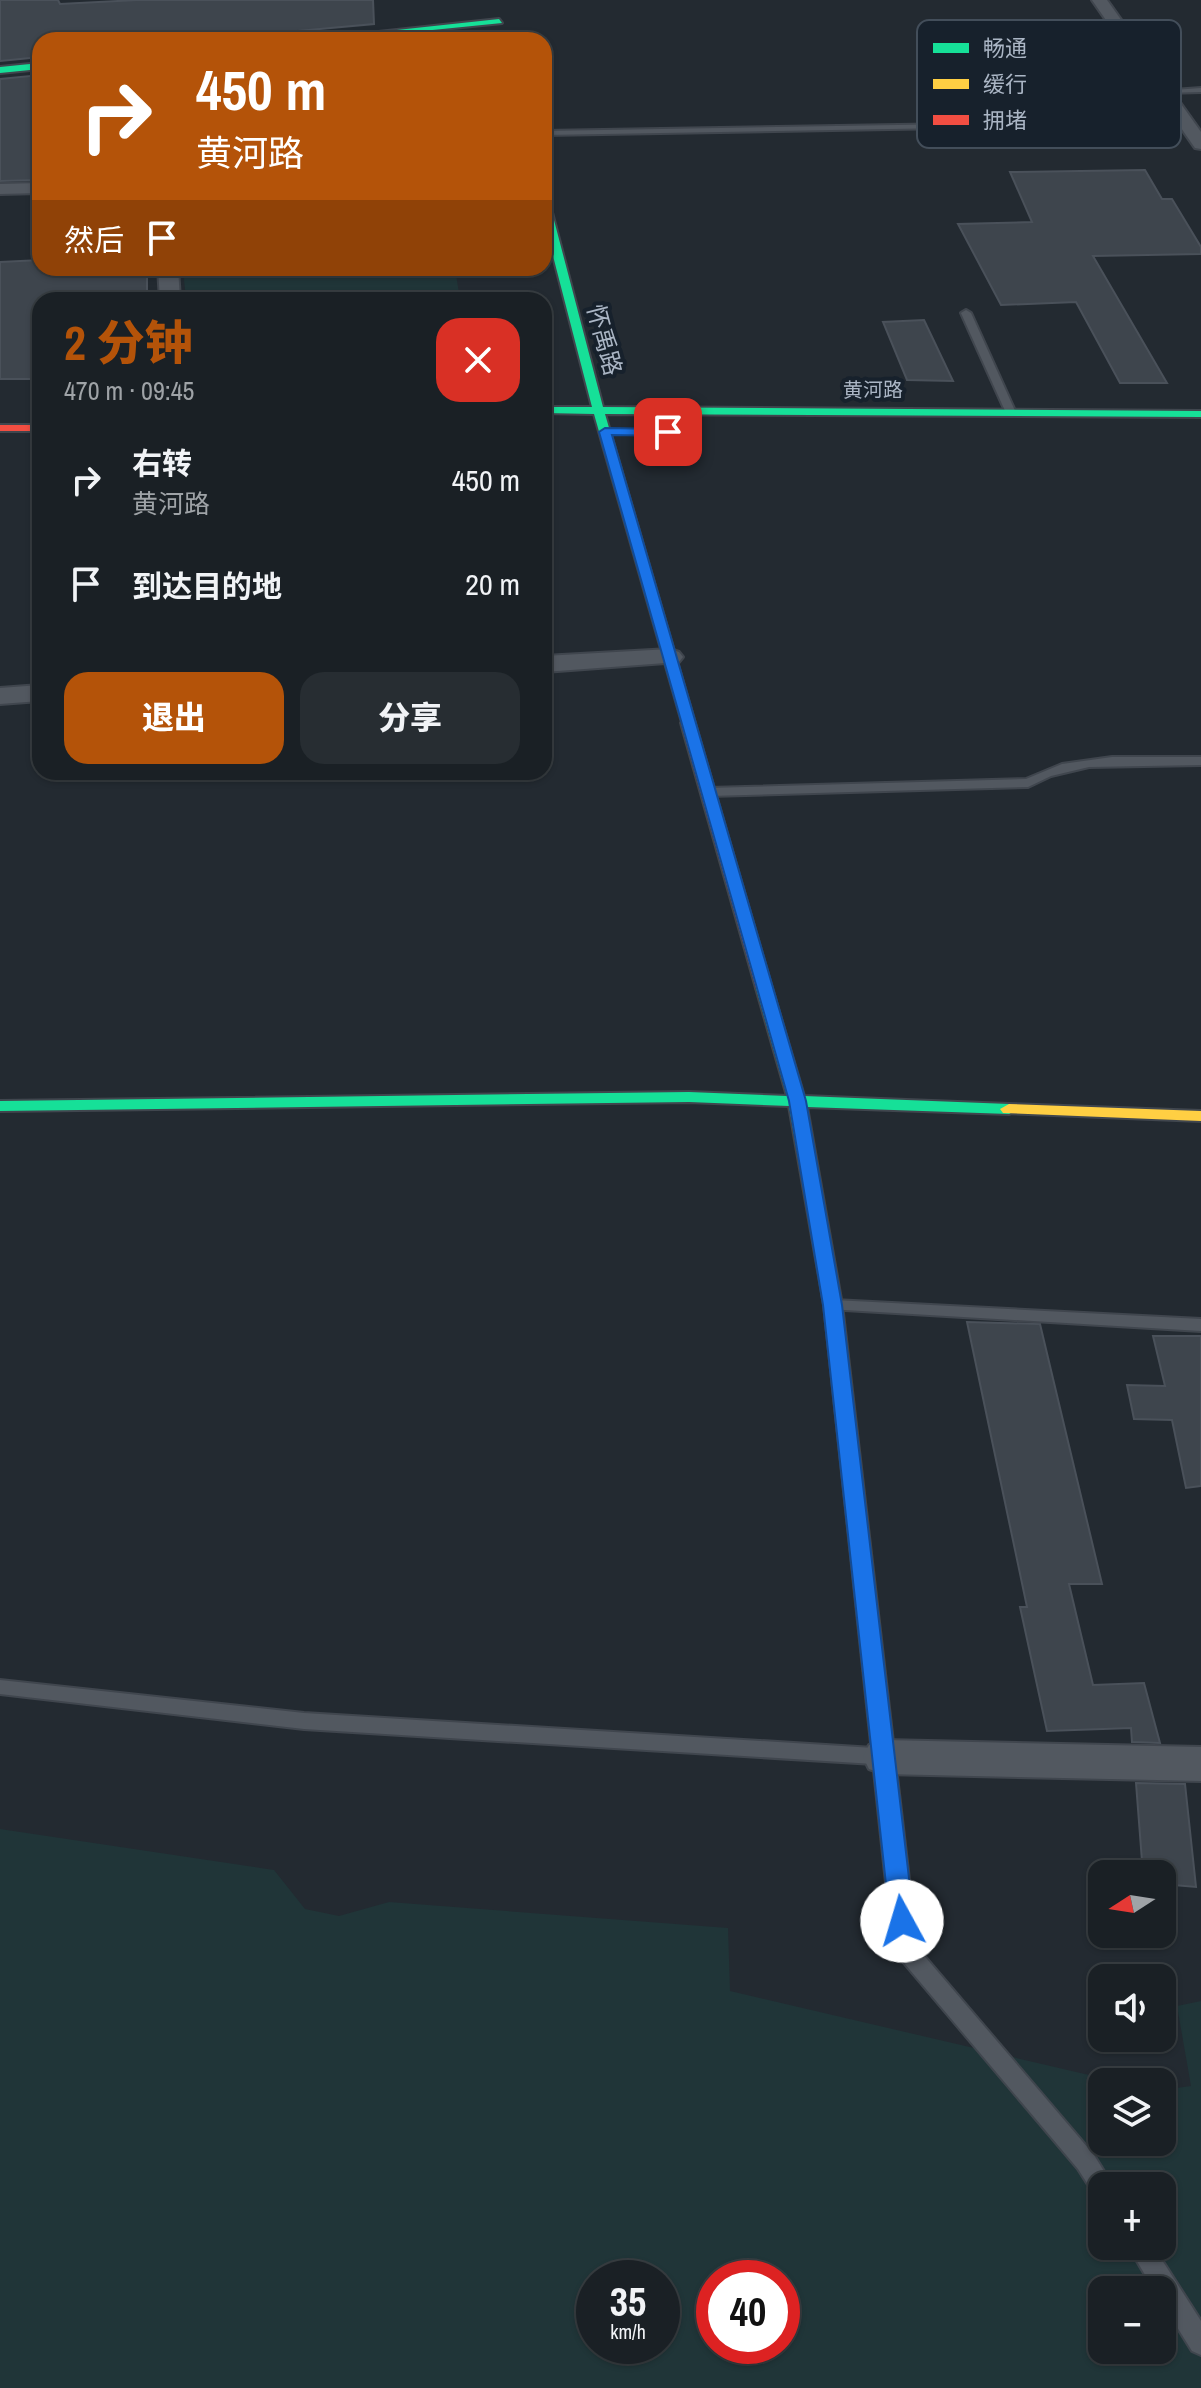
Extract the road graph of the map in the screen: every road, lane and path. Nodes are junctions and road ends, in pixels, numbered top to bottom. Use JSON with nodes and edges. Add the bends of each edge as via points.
{"nodes":[{"id":1,"x":493,"y":0,"type":"edge"},
{"id":2,"x":1099,"y":0,"type":"edge"},
{"id":3,"x":1113,"y":20,"type":"edge"},
{"id":4,"x":499,"y":21,"type":"junction"},
{"id":5,"x":388,"y":32,"type":"edge"},
{"id":6,"x":502,"y":32,"type":"edge"},
{"id":7,"x":32,"y":67,"type":"edge"},
{"id":8,"x":0,"y":70,"type":"edge"},
{"id":9,"x":1201,"y":90,"type":"edge"},
{"id":10,"x":1181,"y":91,"type":"edge"},
{"id":11,"x":1181,"y":116,"type":"edge"},
{"id":12,"x":1181,"y":122,"type":"edge"},
{"id":13,"x":1185,"y":122,"type":"junction"},
{"id":14,"x":917,"y":127,"type":"edge"},
{"id":15,"x":552,"y":133,"type":"edge"},
{"id":16,"x":1201,"y":144,"type":"edge"},
{"id":17,"x":32,"y":188,"type":"edge"},
{"id":18,"x":0,"y":189,"type":"edge"},
{"id":19,"x":552,"y":231,"type":"edge"},
{"id":20,"x":966,"y":313,"type":"dead end"},
{"id":21,"x":552,"y":410,"type":"edge"},
{"id":22,"x":599,"y":410,"type":"junction"},
{"id":23,"x":1011,"y":413,"type":"junction"},
{"id":24,"x":1201,"y":414,"type":"edge"},
{"id":25,"x":0,"y":428,"type":"edge"},
{"id":26,"x":32,"y":428,"type":"edge"},
{"id":27,"x":670,"y":657,"type":"junction"},
{"id":28,"x":552,"y":664,"type":"edge"},
{"id":29,"x":32,"y":694,"type":"edge"},
{"id":30,"x":0,"y":696,"type":"edge"},
{"id":31,"x":1201,"y":761,"type":"edge"},
{"id":32,"x":709,"y":792,"type":"junction"},
{"id":33,"x":797,"y":1101,"type":"junction"},
{"id":34,"x":0,"y":1106,"type":"edge"},
{"id":35,"x":1201,"y":1116,"type":"edge"},
{"id":36,"x":833,"y":1305,"type":"junction"},
{"id":37,"x":1201,"y":1325,"type":"edge"},
{"id":38,"x":0,"y":1687,"type":"edge"},
{"id":39,"x":884,"y":1757,"type":"junction"},
{"id":40,"x":1201,"y":1764,"type":"edge"},
{"id":41,"x":905,"y":1948,"type":"joint"},
{"id":42,"x":1092,"y":2172,"type":"edge"},
{"id":43,"x":1149,"y":2260,"type":"edge"},
{"id":44,"x":1201,"y":2343,"type":"edge"}],
"edges":[{"from":1,"to":4,"type":"street"},
{"from":2,"to":3,"type":"street"},
{"from":4,"to":5,"type":"street"},
{"from":4,"to":6,"type":"street"},
{"from":7,"to":8,"type":"street"},
{"from":9,"to":10,"type":"lane"},
{"from":11,"to":13,"type":"street"},
{"from":12,"to":13,"type":"lane"},
{"from":13,"to":16,"type":"street"},
{"from":14,"to":15,"type":"lane"},
{"from":17,"to":18,"type":"street"},
{"from":19,"to":22,"type":"street","name":"怀禹路"},
{"from":20,"to":23,"type":"lane"},
{"from":21,"to":22,"type":"street","name":"黄河路"},
{"from":22,"to":23,"type":"street","name":"黄河路"},
{"from":22,"to":27,"type":"street","name":"怀禹路"},
{"from":23,"to":24,"type":"street","name":"黄河路"},
{"from":25,"to":26,"type":"street"},
{"from":27,"to":28,"type":"street"},
{"from":27,"to":32,"type":"street","name":"怀禹路"},
{"from":29,"to":30,"type":"street"},
{"from":31,"to":32,"type":"lane","via":[[1047,770],[1028,783]]},
{"from":32,"to":33,"type":"street","name":"怀禹路"},
{"from":33,"to":34,"type":"street","via":[[689,1097]]},
{"from":33,"to":35,"type":"street"},
{"from":33,"to":36,"type":"street","name":"怀禹路"},
{"from":36,"to":37,"type":"lane"},
{"from":36,"to":39,"type":"street","name":"怀禹路"},
{"from":38,"to":39,"type":"lane","via":[[304,1721]]},
{"from":39,"to":40,"type":"street"},
{"from":39,"to":41,"type":"street","name":"怀禹路"},
{"from":41,"to":42,"type":"lane"},
{"from":43,"to":44,"type":"lane"}]}
